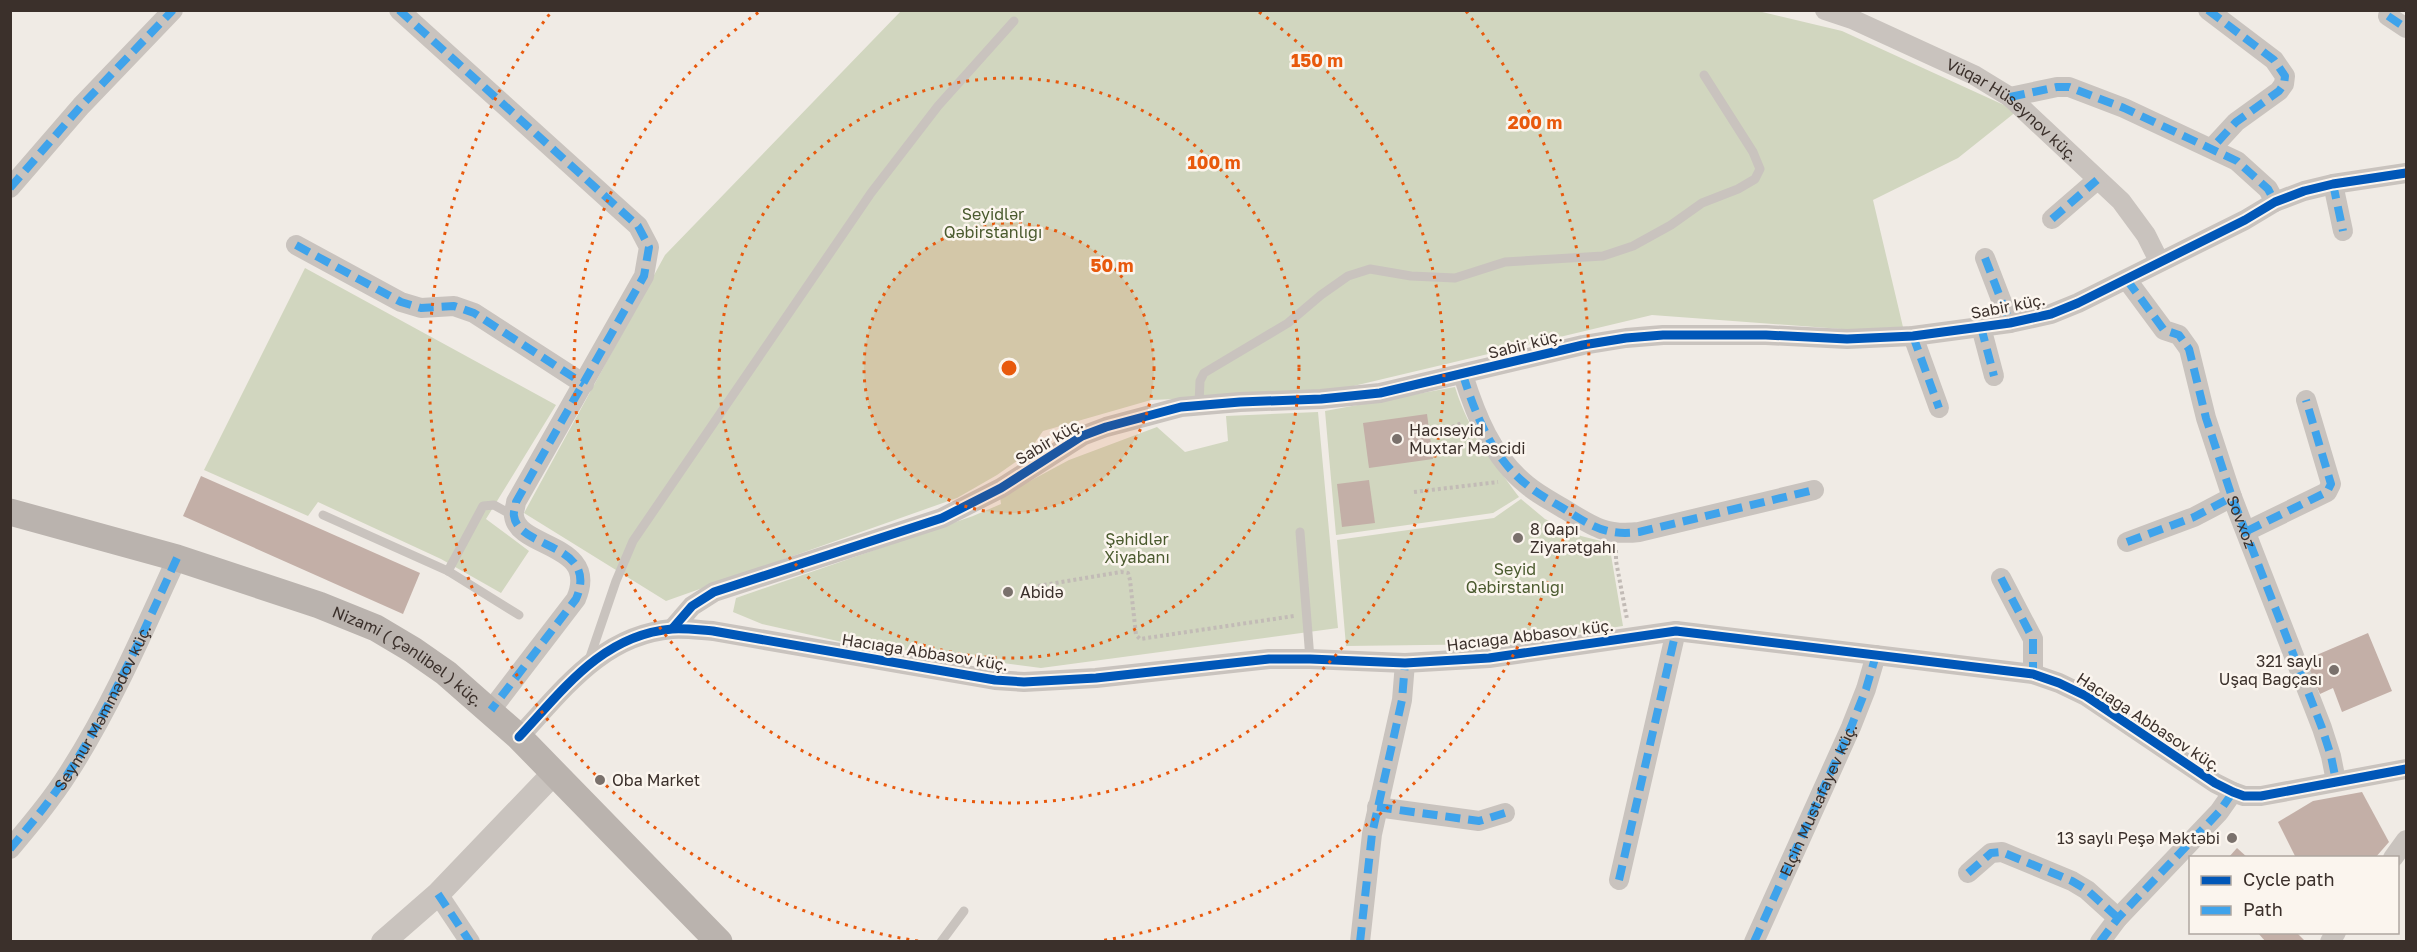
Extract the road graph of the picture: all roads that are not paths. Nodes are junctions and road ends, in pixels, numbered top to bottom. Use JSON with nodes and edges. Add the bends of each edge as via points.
{"nodes":[{"id":1,"x":173,"y":10,"type":"edge"},
{"id":2,"x":399,"y":10,"type":"edge"},
{"id":3,"x":1825,"y":10,"type":"edge"},
{"id":4,"x":2208,"y":10,"type":"edge"},
{"id":5,"x":1855,"y":15,"type":"edge"},
{"id":6,"x":2388,"y":16,"type":"dead end"},
{"id":7,"x":1014,"y":21,"type":"dead end"},
{"id":8,"x":2406,"y":28,"type":"edge"},
{"id":9,"x":1704,"y":75,"type":"dead end"},
{"id":10,"x":2010,"y":97,"type":"junction"},
{"id":11,"x":2212,"y":148,"type":"junction"},
{"id":12,"x":2406,"y":173,"type":"edge"},
{"id":13,"x":2097,"y":180,"type":"junction"},
{"id":14,"x":2333,"y":184,"type":"junction"},
{"id":15,"x":10,"y":188,"type":"edge"},
{"id":16,"x":2276,"y":202,"type":"junction"},
{"id":17,"x":2052,"y":219,"type":"dead end"},
{"id":18,"x":2343,"y":231,"type":"dead end"},
{"id":19,"x":296,"y":245,"type":"dead end"},
{"id":20,"x":1985,"y":258,"type":"dead end"},
{"id":21,"x":2159,"y":261,"type":"junction"},
{"id":22,"x":2127,"y":280,"type":"junction"},
{"id":23,"x":2010,"y":323,"type":"junction"},
{"id":24,"x":1981,"y":327,"type":"junction"},
{"id":25,"x":1913,"y":336,"type":"junction"},
{"id":26,"x":1463,"y":375,"type":"junction"},
{"id":27,"x":1994,"y":376,"type":"dead end"},
{"id":28,"x":584,"y":384,"type":"junction"},
{"id":29,"x":2306,"y":400,"type":"dead end"},
{"id":30,"x":1199,"y":404,"type":"junction"},
{"id":31,"x":1939,"y":408,"type":"dead end"},
{"id":32,"x":1814,"y":490,"type":"dead end"},
{"id":33,"x":2232,"y":497,"type":"junction"},
{"id":34,"x":10,"y":512,"type":"edge"},
{"id":35,"x":323,"y":515,"type":"dead end"},
{"id":36,"x":514,"y":516,"type":"junction"},
{"id":37,"x":2247,"y":531,"type":"junction"},
{"id":38,"x":1300,"y":532,"type":"dead end"},
{"id":39,"x":2127,"y":542,"type":"dead end"},
{"id":40,"x":177,"y":558,"type":"junction"},
{"id":41,"x":448,"y":571,"type":"junction"},
{"id":42,"x":2001,"y":578,"type":"dead end"},
{"id":43,"x":519,"y":615,"type":"dead end"},
{"id":44,"x":673,"y":628,"type":"junction"},
{"id":45,"x":1676,"y":631,"type":"junction"},
{"id":46,"x":1876,"y":655,"type":"junction"},
{"id":47,"x":1310,"y":658,"type":"junction"},
{"id":48,"x":1405,"y":663,"type":"junction"},
{"id":49,"x":588,"y":665,"type":"junction"},
{"id":50,"x":2033,"y":674,"type":"junction"},
{"id":51,"x":490,"y":710,"type":"junction"},
{"id":52,"x":519,"y":737,"type":"junction"},
{"id":53,"x":2406,"y":769,"type":"edge"},
{"id":54,"x":554,"y":773,"type":"junction"},
{"id":55,"x":2336,"y":782,"type":"junction"},
{"id":56,"x":2233,"y":792,"type":"junction"},
{"id":57,"x":1377,"y":807,"type":"junction"},
{"id":58,"x":1505,"y":813,"type":"dead end"},
{"id":59,"x":2406,"y":840,"type":"edge"},
{"id":60,"x":10,"y":849,"type":"edge"},
{"id":61,"x":2394,"y":856,"type":"edge"},
{"id":62,"x":1968,"y":873,"type":"dead end"},
{"id":63,"x":1619,"y":880,"type":"dead end"},
{"id":64,"x":438,"y":894,"type":"junction"},
{"id":65,"x":964,"y":911,"type":"dead end"},
{"id":66,"x":2118,"y":918,"type":"junction"},
{"id":67,"x":383,"y":942,"type":"edge"},
{"id":68,"x":470,"y":942,"type":"edge"},
{"id":69,"x":719,"y":942,"type":"edge"},
{"id":70,"x":941,"y":942,"type":"edge"},
{"id":71,"x":1360,"y":942,"type":"edge"},
{"id":72,"x":1754,"y":942,"type":"edge"},
{"id":73,"x":2100,"y":942,"type":"edge"}],
"edges":[{"from":1,"to":15,"type":"street","via":[[81,106]]},
{"from":2,"to":28,"type":"street","via":[[638,226],[649,246],[644,276]]},
{"from":3,"to":5,"type":"street","name":"Vüqar Hüseynov küç."},
{"from":4,"to":11,"type":"street","via":[[2274,60],[2285,76],[2278,91],[2236,122]]},
{"from":5,"to":10,"type":"street","name":"Vüqar Hüseynov küç."},
{"from":6,"to":8,"type":"street"},
{"from":7,"to":49,"type":"lane","via":[[938,106],[871,193],[633,541]]},
{"from":9,"to":30,"type":"lane","via":[[1753,152],[1760,168],[1755,179],[1702,203],[1633,246],[1603,256],[1505,262],[1455,278],[1411,276],[1370,268],[1348,276],[1288,323],[1204,373]]},
{"from":10,"to":11,"type":"street","via":[[2069,87]]},
{"from":10,"to":13,"type":"street","name":"Vüqar Hüseynov küç."},
{"from":11,"to":16,"type":"street","via":[[2255,175]]},
{"from":12,"to":14,"type":"street","name":"Sabir küç."},
{"from":13,"to":17,"type":"street"},
{"from":13,"to":21,"type":"street","name":"Vüqar Hüseynov küç.","via":[[2135,218]]},
{"from":14,"to":16,"type":"street","name":"Sabir küç.","via":[[2304,190]]},
{"from":14,"to":18,"type":"street"},
{"from":16,"to":21,"type":"street","name":"Sabir küç."},
{"from":19,"to":28,"type":"street","via":[[401,302],[421,308],[454,306],[474,313]]},
{"from":20,"to":23,"type":"street"},
{"from":21,"to":22,"type":"street","name":"Sabir küç."},
{"from":22,"to":23,"type":"street","name":"Sabir küç.","via":[[2050,314]]},
{"from":22,"to":33,"type":"street","name":"Sovxoz","via":[[2164,330],[2179,335],[2188,349]]},
{"from":23,"to":24,"type":"street","name":"Sabir küç."},
{"from":24,"to":25,"type":"street","name":"Sabir küç."},
{"from":24,"to":27,"type":"street"},
{"from":25,"to":26,"type":"street","name":"Sabir küç.","via":[[1626,338]]},
{"from":25,"to":31,"type":"street"},
{"from":26,"to":30,"type":"street","name":"Sabir küç.","via":[[1339,398]]},
{"from":26,"to":32,"type":"street","via":[[1477,417],[1515,474],[1590,525],[1618,535]]},
{"from":28,"to":36,"type":"street","via":[[516,502]]},
{"from":29,"to":37,"type":"street","via":[[2331,484],[2327,492]]},
{"from":30,"to":44,"type":"street","name":"Sabir küç.","via":[[1082,436],[1001,488],[942,518],[714,592],[692,606]]},
{"from":33,"to":37,"type":"street","name":"Sovxoz"},
{"from":33,"to":39,"type":"street","via":[[2194,518]]},
{"from":34,"to":40,"type":"main road","name":"Nizami ( Çənlibel ) küç."},
{"from":35,"to":41,"type":"lane"},
{"from":36,"to":41,"type":"lane","via":[[494,505],[483,506]]},
{"from":36,"to":51,"type":"street","via":[[518,526],[572,560],[580,576],[580,588],[576,599]]},
{"from":37,"to":55,"type":"street","name":"Sovxoz","via":[[2322,728]]},
{"from":38,"to":47,"type":"lane"},
{"from":40,"to":51,"type":"main road","name":"Nizami ( Çənlibel ) küç.","via":[[376,628],[446,673]]},
{"from":40,"to":60,"type":"street","name":"Seymur Məmmədov küç.","via":[[127,667],[70,771]]},
{"from":41,"to":43,"type":"lane"},
{"from":42,"to":50,"type":"street","via":[[2033,639]]},
{"from":44,"to":47,"type":"street","name":"Hacıağa Abbasov küç.","via":[[713,631],[1024,682]]},
{"from":44,"to":49,"type":"street","name":"Hacıağa Abbasov küç.","via":[[621,642]]},
{"from":45,"to":46,"type":"street","name":"Hacıağa Abbasov küç."},
{"from":45,"to":48,"type":"street","name":"Hacıağa Abbasov küç.","via":[[1490,658]]},
{"from":45,"to":63,"type":"street"},
{"from":46,"to":50,"type":"street","name":"Hacıağa Abbasov küç."},
{"from":46,"to":72,"type":"street","name":"Elçin Mustafayev küç.","via":[[1851,727]]},
{"from":47,"to":48,"type":"street","name":"Hacıağa Abbasov küç."},
{"from":48,"to":57,"type":"street","via":[[1402,700]]},
{"from":49,"to":52,"type":"street","name":"Hacıağa Abbasov küç."},
{"from":50,"to":56,"type":"street","name":"Hacıağa Abbasov küç.","via":[[2086,696]]},
{"from":51,"to":52,"type":"main road","name":"Nizami ( Çənlibel ) küç."},
{"from":52,"to":54,"type":"main road","name":"Nizami ( Çənlibel ) küç."},
{"from":53,"to":55,"type":"street","name":"Hacıağa Abbasov küç."},
{"from":54,"to":64,"type":"street"},
{"from":54,"to":69,"type":"main road","name":"Nizami ( Çənlibel ) küç."},
{"from":55,"to":56,"type":"street","name":"Hacıağa Abbasov küç.","via":[[2261,796]]},
{"from":56,"to":66,"type":"street","via":[[2219,812]]},
{"from":57,"to":58,"type":"street","via":[[1479,821]]},
{"from":57,"to":71,"type":"street"},
{"from":59,"to":61,"type":"street"},
{"from":62,"to":66,"type":"street","via":[[1991,854],[2002,852],[2088,890]]},
{"from":64,"to":67,"type":"street"},
{"from":64,"to":68,"type":"street"},
{"from":65,"to":70,"type":"lane"},
{"from":66,"to":73,"type":"street"}]}
